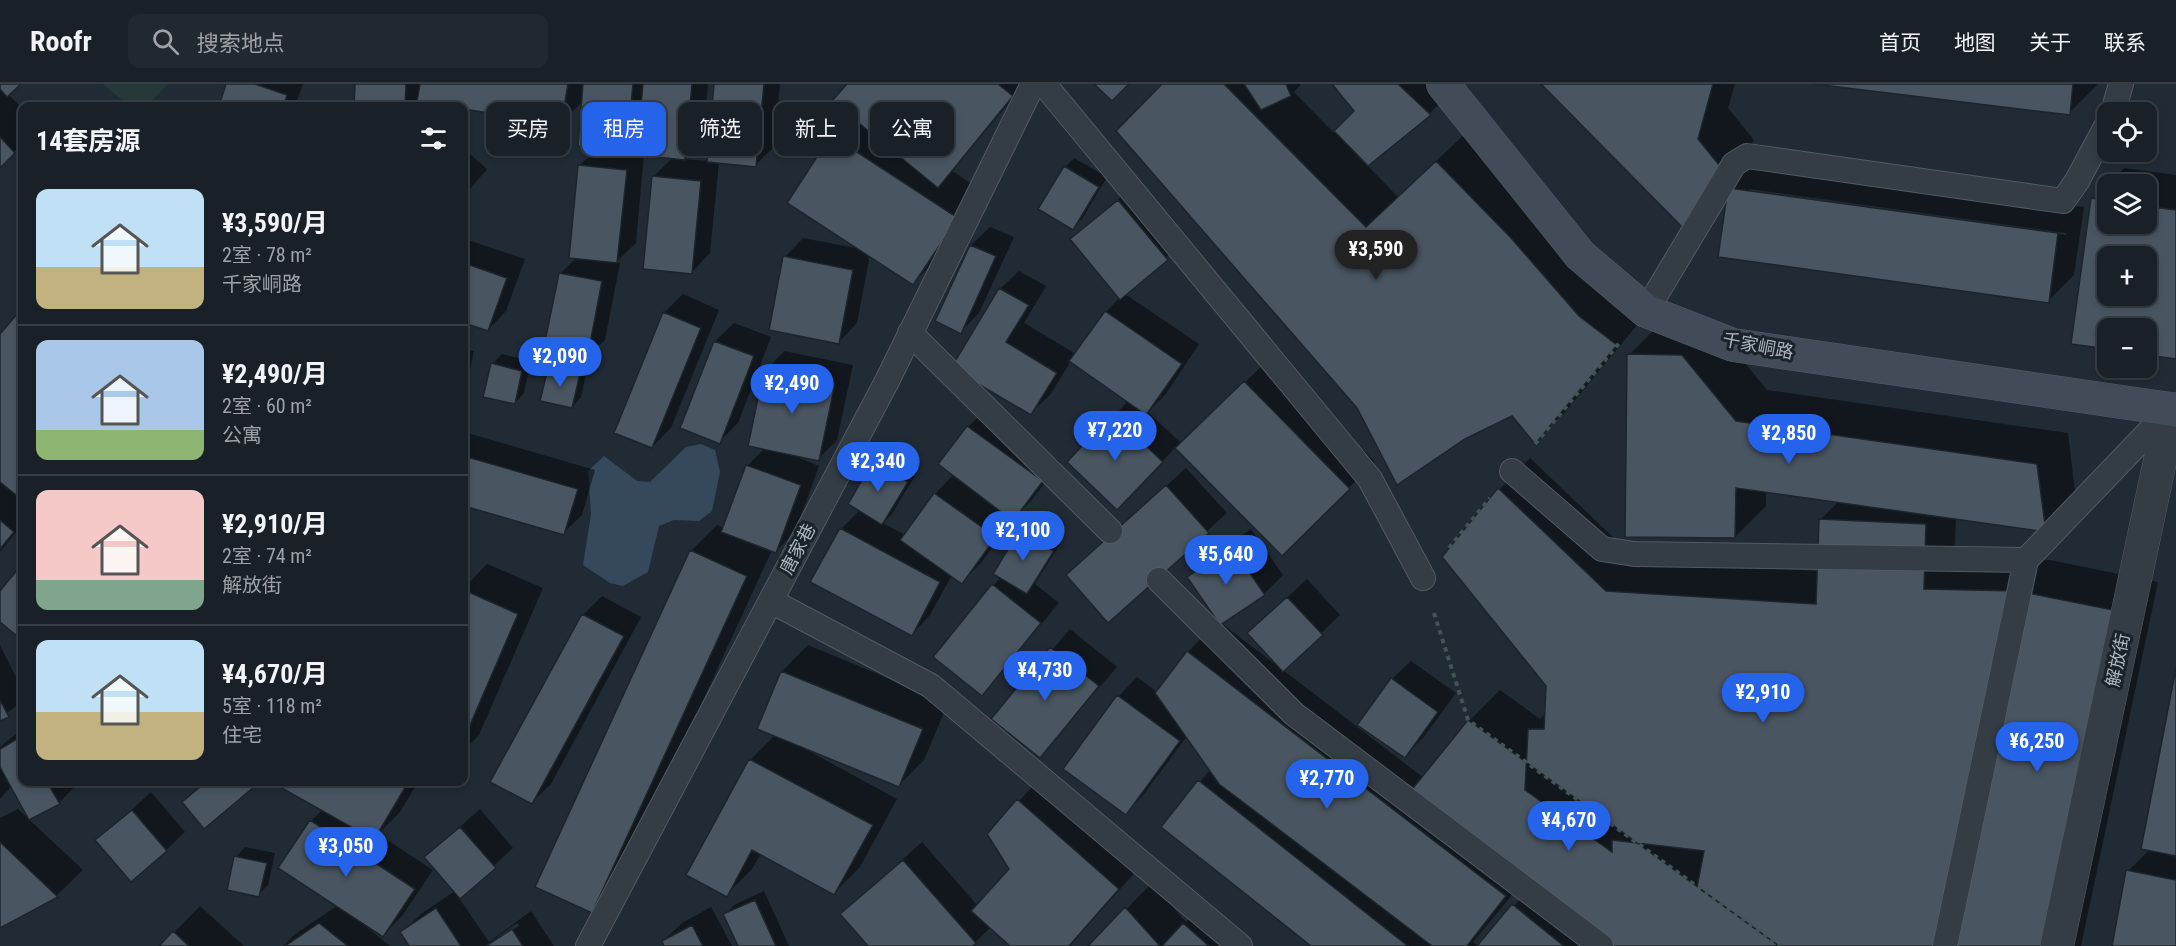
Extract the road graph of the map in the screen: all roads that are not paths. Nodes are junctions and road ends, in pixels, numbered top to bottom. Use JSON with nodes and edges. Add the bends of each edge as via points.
{"nodes":[{"id":1,"x":1033,"y":84,"type":"edge"},
{"id":2,"x":1044,"y":84,"type":"edge"},
{"id":3,"x":1443,"y":84,"type":"edge"},
{"id":4,"x":2121,"y":84,"type":"edge"},
{"id":5,"x":2116,"y":102,"type":"edge"},
{"id":6,"x":2097,"y":144,"type":"edge"},
{"id":7,"x":1646,"y":311,"type":"junction"},
{"id":8,"x":910,"y":333,"type":"junction"},
{"id":9,"x":2174,"y":409,"type":"edge"},
{"id":10,"x":1512,"y":471,"type":"road end"},
{"id":11,"x":1110,"y":531,"type":"dead end"},
{"id":12,"x":2026,"y":560,"type":"junction"},
{"id":13,"x":1423,"y":578,"type":"road end"},
{"id":14,"x":1159,"y":580,"type":"dead end"},
{"id":15,"x":771,"y":601,"type":"junction"},
{"id":16,"x":588,"y":946,"type":"edge"},
{"id":17,"x":1240,"y":946,"type":"edge"},
{"id":18,"x":1601,"y":946,"type":"edge"},
{"id":19,"x":1945,"y":946,"type":"edge"},
{"id":20,"x":2057,"y":946,"type":"edge"}],
"edges":[{"from":1,"to":8,"type":"lane","name":"唐家巷"},
{"from":2,"to":13,"type":"lane","via":[[1370,479]]},
{"from":3,"to":7,"type":"main road","name":"千家峒路","via":[[1580,255]]},
{"from":4,"to":5,"type":"lane"},
{"from":6,"to":7,"type":"lane","via":[[2063,201],[1747,156],[1734,164]]},
{"from":7,"to":9,"type":"main road","name":"千家峒路","via":[[1733,345]]},
{"from":8,"to":11,"type":"lane"},
{"from":8,"to":15,"type":"lane","name":"唐家巷"},
{"from":9,"to":12,"type":"lane"},
{"from":9,"to":20,"type":"street","name":"解放街"},
{"from":10,"to":12,"type":"lane","via":[[1602,549],[1634,554]]},
{"from":12,"to":19,"type":"lane"},
{"from":14,"to":18,"type":"lane","via":[[1294,714]]},
{"from":15,"to":16,"type":"lane","name":"唐家巷"},
{"from":15,"to":17,"type":"lane","via":[[931,686]]}]}
